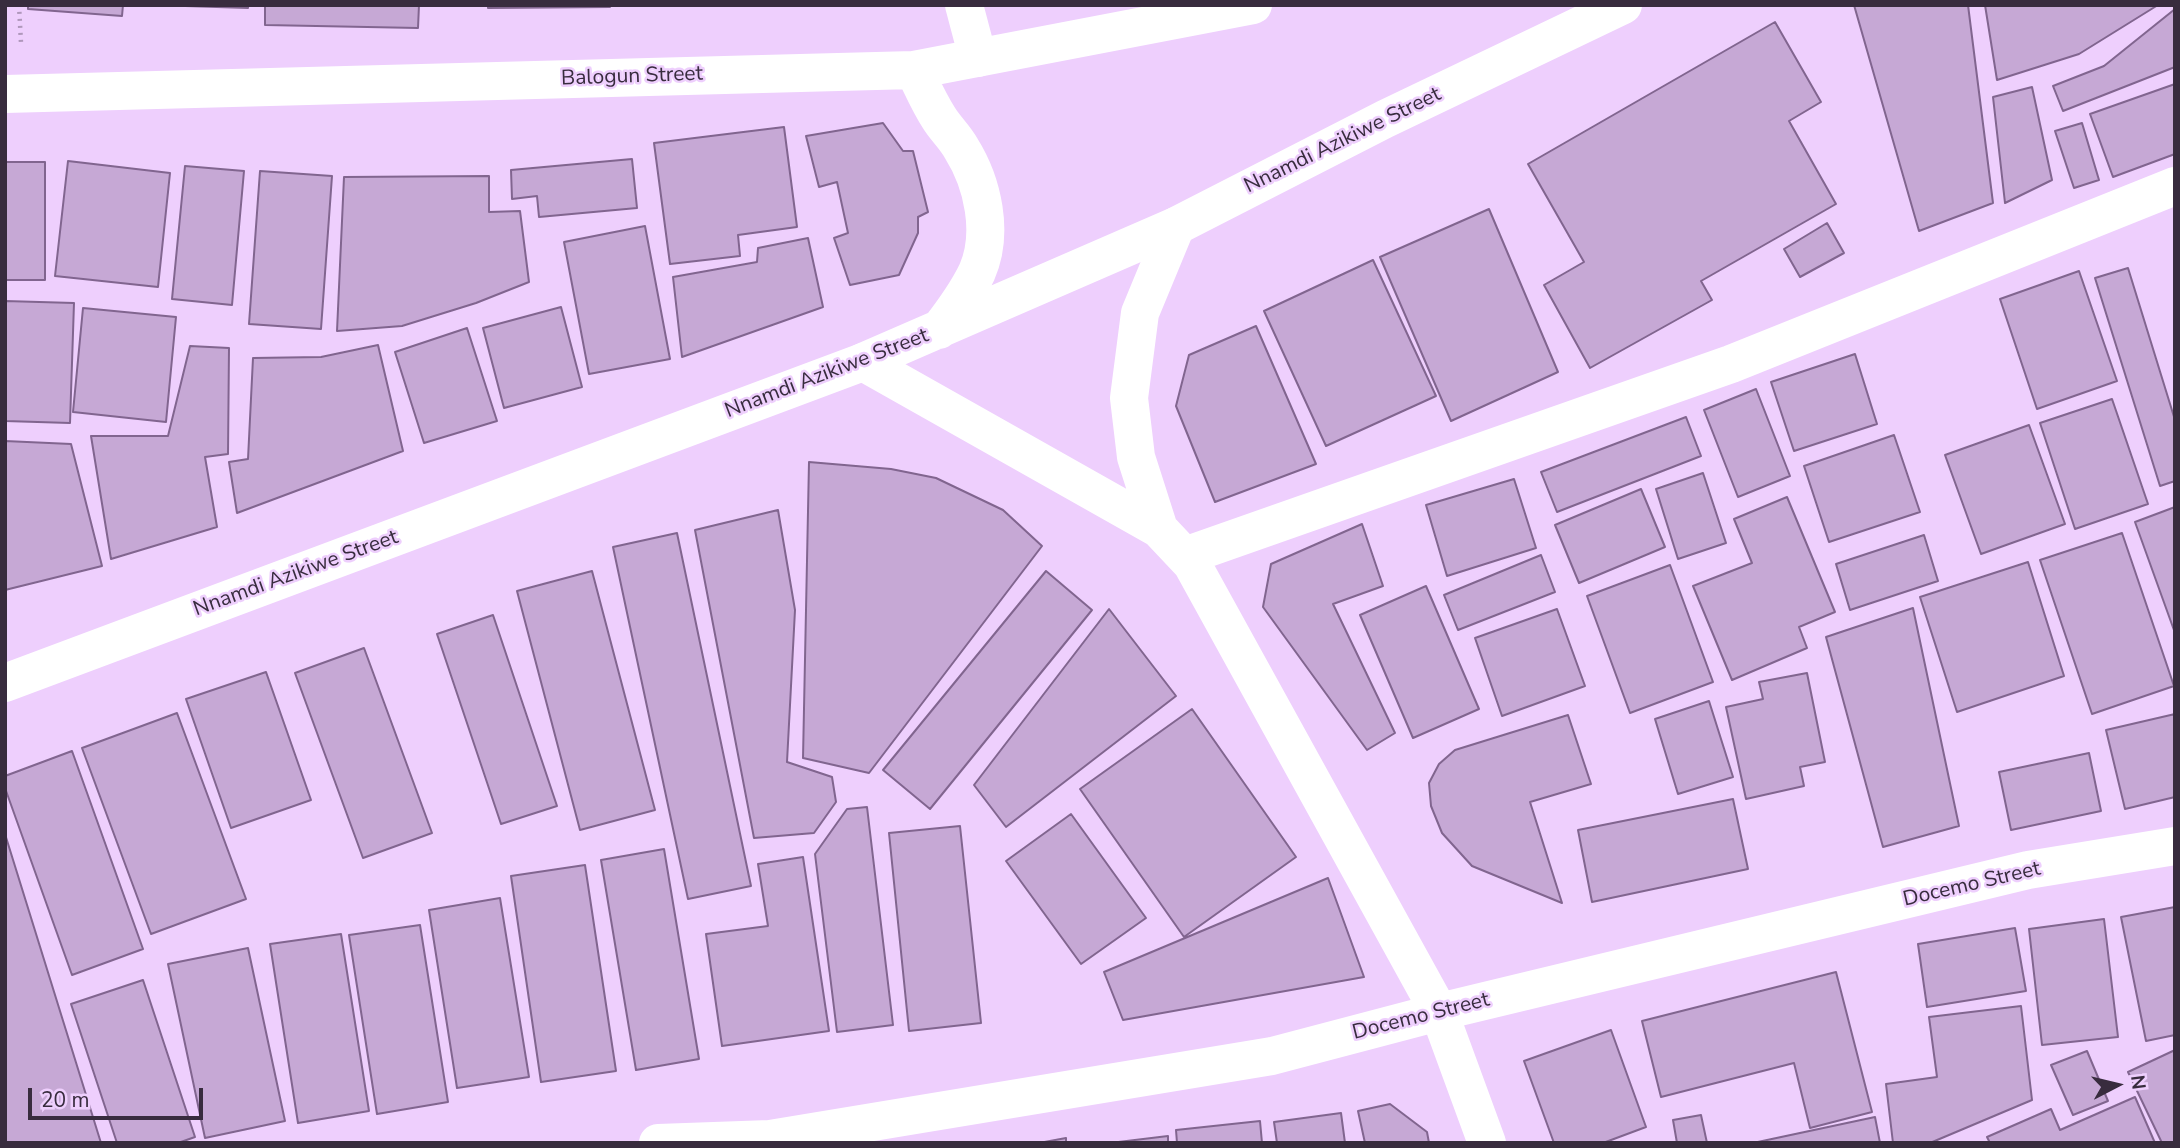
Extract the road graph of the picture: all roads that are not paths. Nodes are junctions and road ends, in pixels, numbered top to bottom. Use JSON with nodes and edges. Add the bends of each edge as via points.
{"nodes":[{"id":1,"x":964,"y":5,"type":"edge"},
{"id":2,"x":1253,"y":5,"type":"edge"},
{"id":3,"x":1623,"y":5,"type":"edge"},
{"id":4,"x":978,"y":58,"type":"junction"},
{"id":5,"x":914,"y":70,"type":"junction"},
{"id":6,"x":5,"y":94,"type":"edge"},
{"id":7,"x":2175,"y":186,"type":"edge"},
{"id":8,"x":1175,"y":226,"type":"junction"},
{"id":9,"x":939,"y":330,"type":"junction"},
{"id":10,"x":863,"y":362,"type":"junction"},
{"id":11,"x":1172,"y":543,"type":"junction"},
{"id":12,"x":5,"y":683,"type":"edge"},
{"id":13,"x":2175,"y":846,"type":"edge"},
{"id":14,"x":1439,"y":1012,"type":"junction"},
{"id":15,"x":771,"y":1141,"type":"edge"},
{"id":16,"x":659,"y":1143,"type":"edge"},
{"id":17,"x":1488,"y":1143,"type":"edge"}],
"edges":[{"from":1,"to":4,"type":"street"},
{"from":2,"to":4,"type":"street","name":"Balogun Street"},
{"from":3,"to":8,"type":"street","name":"Nnamdi Azikiwe Street"},
{"from":4,"to":5,"type":"street","name":"Balogun Street"},
{"from":5,"to":6,"type":"street","name":"Balogun Street"},
{"from":5,"to":9,"type":"street","via":[[938,117],[962,149],[984,211],[985,243],[978,270]]},
{"from":7,"to":11,"type":"street","via":[[1731,364]]},
{"from":8,"to":9,"type":"street","name":"Nnamdi Azikiwe Street"},
{"from":8,"to":11,"type":"street","via":[[1140,313],[1129,398],[1136,457]]},
{"from":9,"to":10,"type":"street","name":"Nnamdi Azikiwe Street"},
{"from":10,"to":11,"type":"street"},
{"from":10,"to":12,"type":"street","name":"Nnamdi Azikiwe Street"},
{"from":11,"to":14,"type":"street","via":[[1192,564]]},
{"from":13,"to":14,"type":"street","name":"Docemo Street","via":[[2028,870]]},
{"from":14,"to":15,"type":"street","name":"Docemo Street","via":[[1272,1056]]},
{"from":14,"to":17,"type":"street"},
{"from":15,"to":16,"type":"street","name":"Docemo Street"}]}
